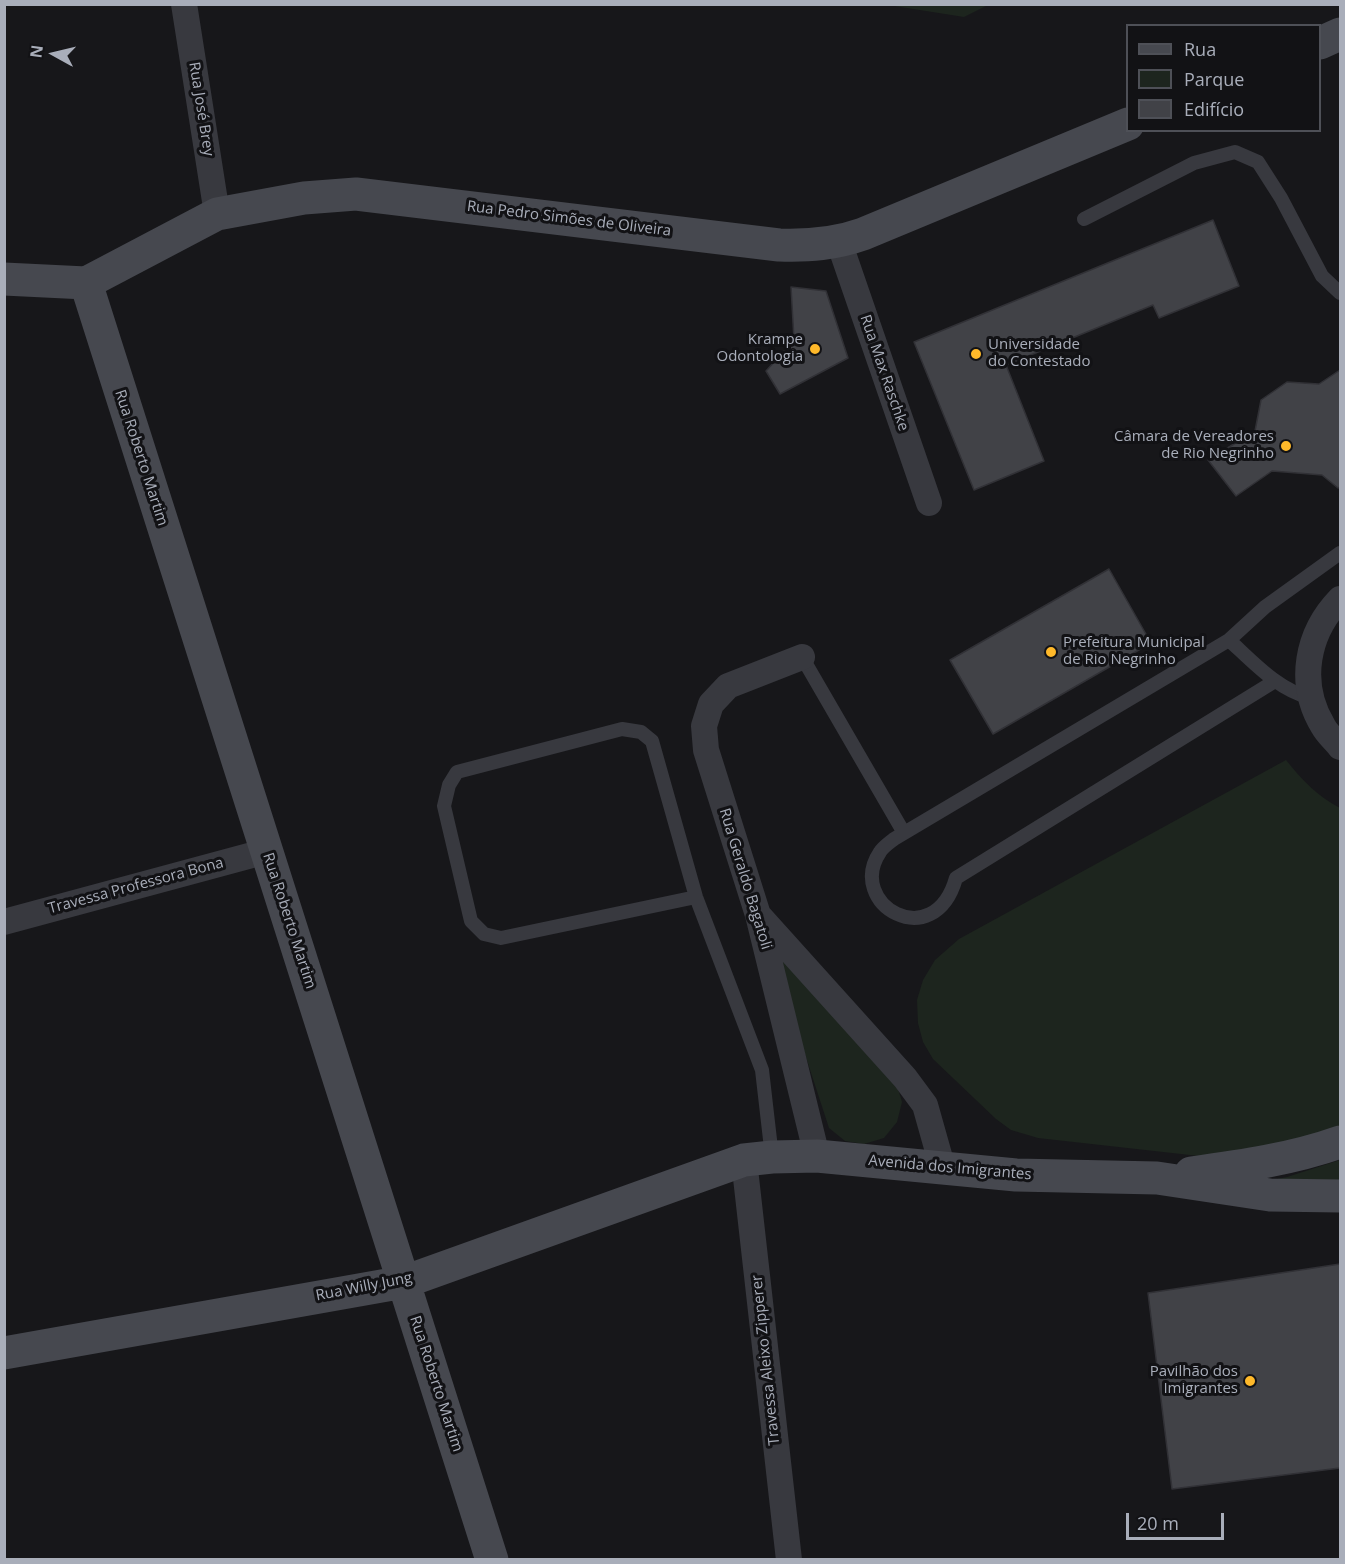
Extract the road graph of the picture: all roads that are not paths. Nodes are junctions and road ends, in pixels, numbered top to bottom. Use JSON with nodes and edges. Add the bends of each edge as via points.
{"nodes":[{"id":1,"x":184,"y":4,"type":"edge"},
{"id":2,"x":1341,"y":34,"type":"edge"},
{"id":3,"x":1321,"y":43,"type":"edge"},
{"id":4,"x":1126,"y":125,"type":"edge"},
{"id":5,"x":217,"y":214,"type":"junction"},
{"id":6,"x":1084,"y":219,"type":"dead end"},
{"id":7,"x":839,"y":242,"type":"junction"},
{"id":8,"x":4,"y":279,"type":"edge"},
{"id":9,"x":86,"y":283,"type":"junction"},
{"id":10,"x":1341,"y":293,"type":"edge"},
{"id":11,"x":929,"y":503,"type":"dead end"},
{"id":12,"x":1341,"y":553,"type":"edge"},
{"id":13,"x":1341,"y":599,"type":"edge"},
{"id":14,"x":1229,"y":640,"type":"junction"},
{"id":15,"x":802,"y":657,"type":"joint"},
{"id":16,"x":1275,"y":681,"type":"junction"},
{"id":17,"x":1311,"y":698,"type":"junction"},
{"id":18,"x":1341,"y":747,"type":"edge"},
{"id":19,"x":904,"y":833,"type":"junction"},
{"id":20,"x":267,"y":851,"type":"junction"},
{"id":21,"x":696,"y":897,"type":"junction"},
{"id":22,"x":758,"y":915,"type":"junction"},
{"id":23,"x":4,"y":922,"type":"edge"},
{"id":24,"x":1341,"y":1142,"type":"edge"},
{"id":25,"x":817,"y":1156,"type":"junction"},
{"id":26,"x":758,"y":1158,"type":"junction"},
{"id":27,"x":943,"y":1169,"type":"junction"},
{"id":28,"x":1157,"y":1178,"type":"junction"},
{"id":29,"x":1341,"y":1196,"type":"edge"},
{"id":30,"x":404,"y":1282,"type":"junction"},
{"id":31,"x":4,"y":1353,"type":"edge"},
{"id":32,"x":492,"y":1560,"type":"edge"},
{"id":33,"x":789,"y":1560,"type":"edge"}],
"edges":[{"from":1,"to":5,"type":"street","name":"Rua José Brey"},
{"from":2,"to":3,"type":"main road"},
{"from":4,"to":7,"type":"main road","name":"Rua Pedro Simões de Oliveira"},
{"from":5,"to":7,"type":"main road","name":"Rua Pedro Simões de Oliveira","via":[[304,198],[356,194],[779,245]]},
{"from":5,"to":9,"type":"main road","name":"Rua Pedro Simões de Oliveira"},
{"from":6,"to":10,"type":"lane","via":[[1194,163],[1235,152],[1258,162],[1322,276]]},
{"from":7,"to":11,"type":"street","name":"Rua Max Raschke"},
{"from":8,"to":9,"type":"main road"},
{"from":9,"to":20,"type":"main road","name":"Rua Roberto Martim"},
{"from":12,"to":14,"type":"lane","via":[[1265,607]]},
{"from":13,"to":17,"type":"street","via":[[1327,612],[1313,639],[1308,668]]},
{"from":14,"to":16,"type":"lane"},
{"from":14,"to":19,"type":"lane"},
{"from":15,"to":19,"type":"lane"},
{"from":15,"to":22,"type":"street","name":"Rua Geraldo Bagatoli","via":[[728,686],[711,704],[704,726],[706,750]]},
{"from":16,"to":17,"type":"lane"},
{"from":16,"to":19,"type":"lane","via":[[956,878],[951,894],[940,908],[925,917],[908,918],[891,912],[879,900],[872,884],[873,867],[880,851]]},
{"from":17,"to":18,"type":"street","via":[[1323,726]]},
{"from":20,"to":23,"type":"street","name":"Travessa Professora Bona"},
{"from":20,"to":30,"type":"main road","name":"Rua Roberto Martim"},
{"from":21,"to":21,"type":"lane","via":[[652,741],[641,732],[622,729],[457,772],[449,785],[444,806],[471,921],[484,934],[501,938]]},
{"from":21,"to":26,"type":"lane","via":[[762,1070]]},
{"from":22,"to":25,"type":"street","name":"Rua Geraldo Bagatoli"},
{"from":22,"to":27,"type":"street","via":[[906,1078],[925,1105]]},
{"from":24,"to":28,"type":"main road","name":"Avenida dos Imigrantes","via":[[1260,1163]]},
{"from":25,"to":26,"type":"main road","name":"Avenida dos Imigrantes"},
{"from":25,"to":27,"type":"main road","name":"Avenida dos Imigrantes"},
{"from":26,"to":30,"type":"main road","name":"Rua Willy Jung"},
{"from":26,"to":33,"type":"street","name":"Travessa Aleixo Zipperer"},
{"from":27,"to":28,"type":"main road","name":"Avenida dos Imigrantes"},
{"from":28,"to":29,"type":"main road","name":"Avenida dos Imigrantes","via":[[1270,1195]]},
{"from":30,"to":31,"type":"main road","name":"Rua Willy Jung"},
{"from":30,"to":32,"type":"main road","name":"Rua Roberto Martim"}]}
